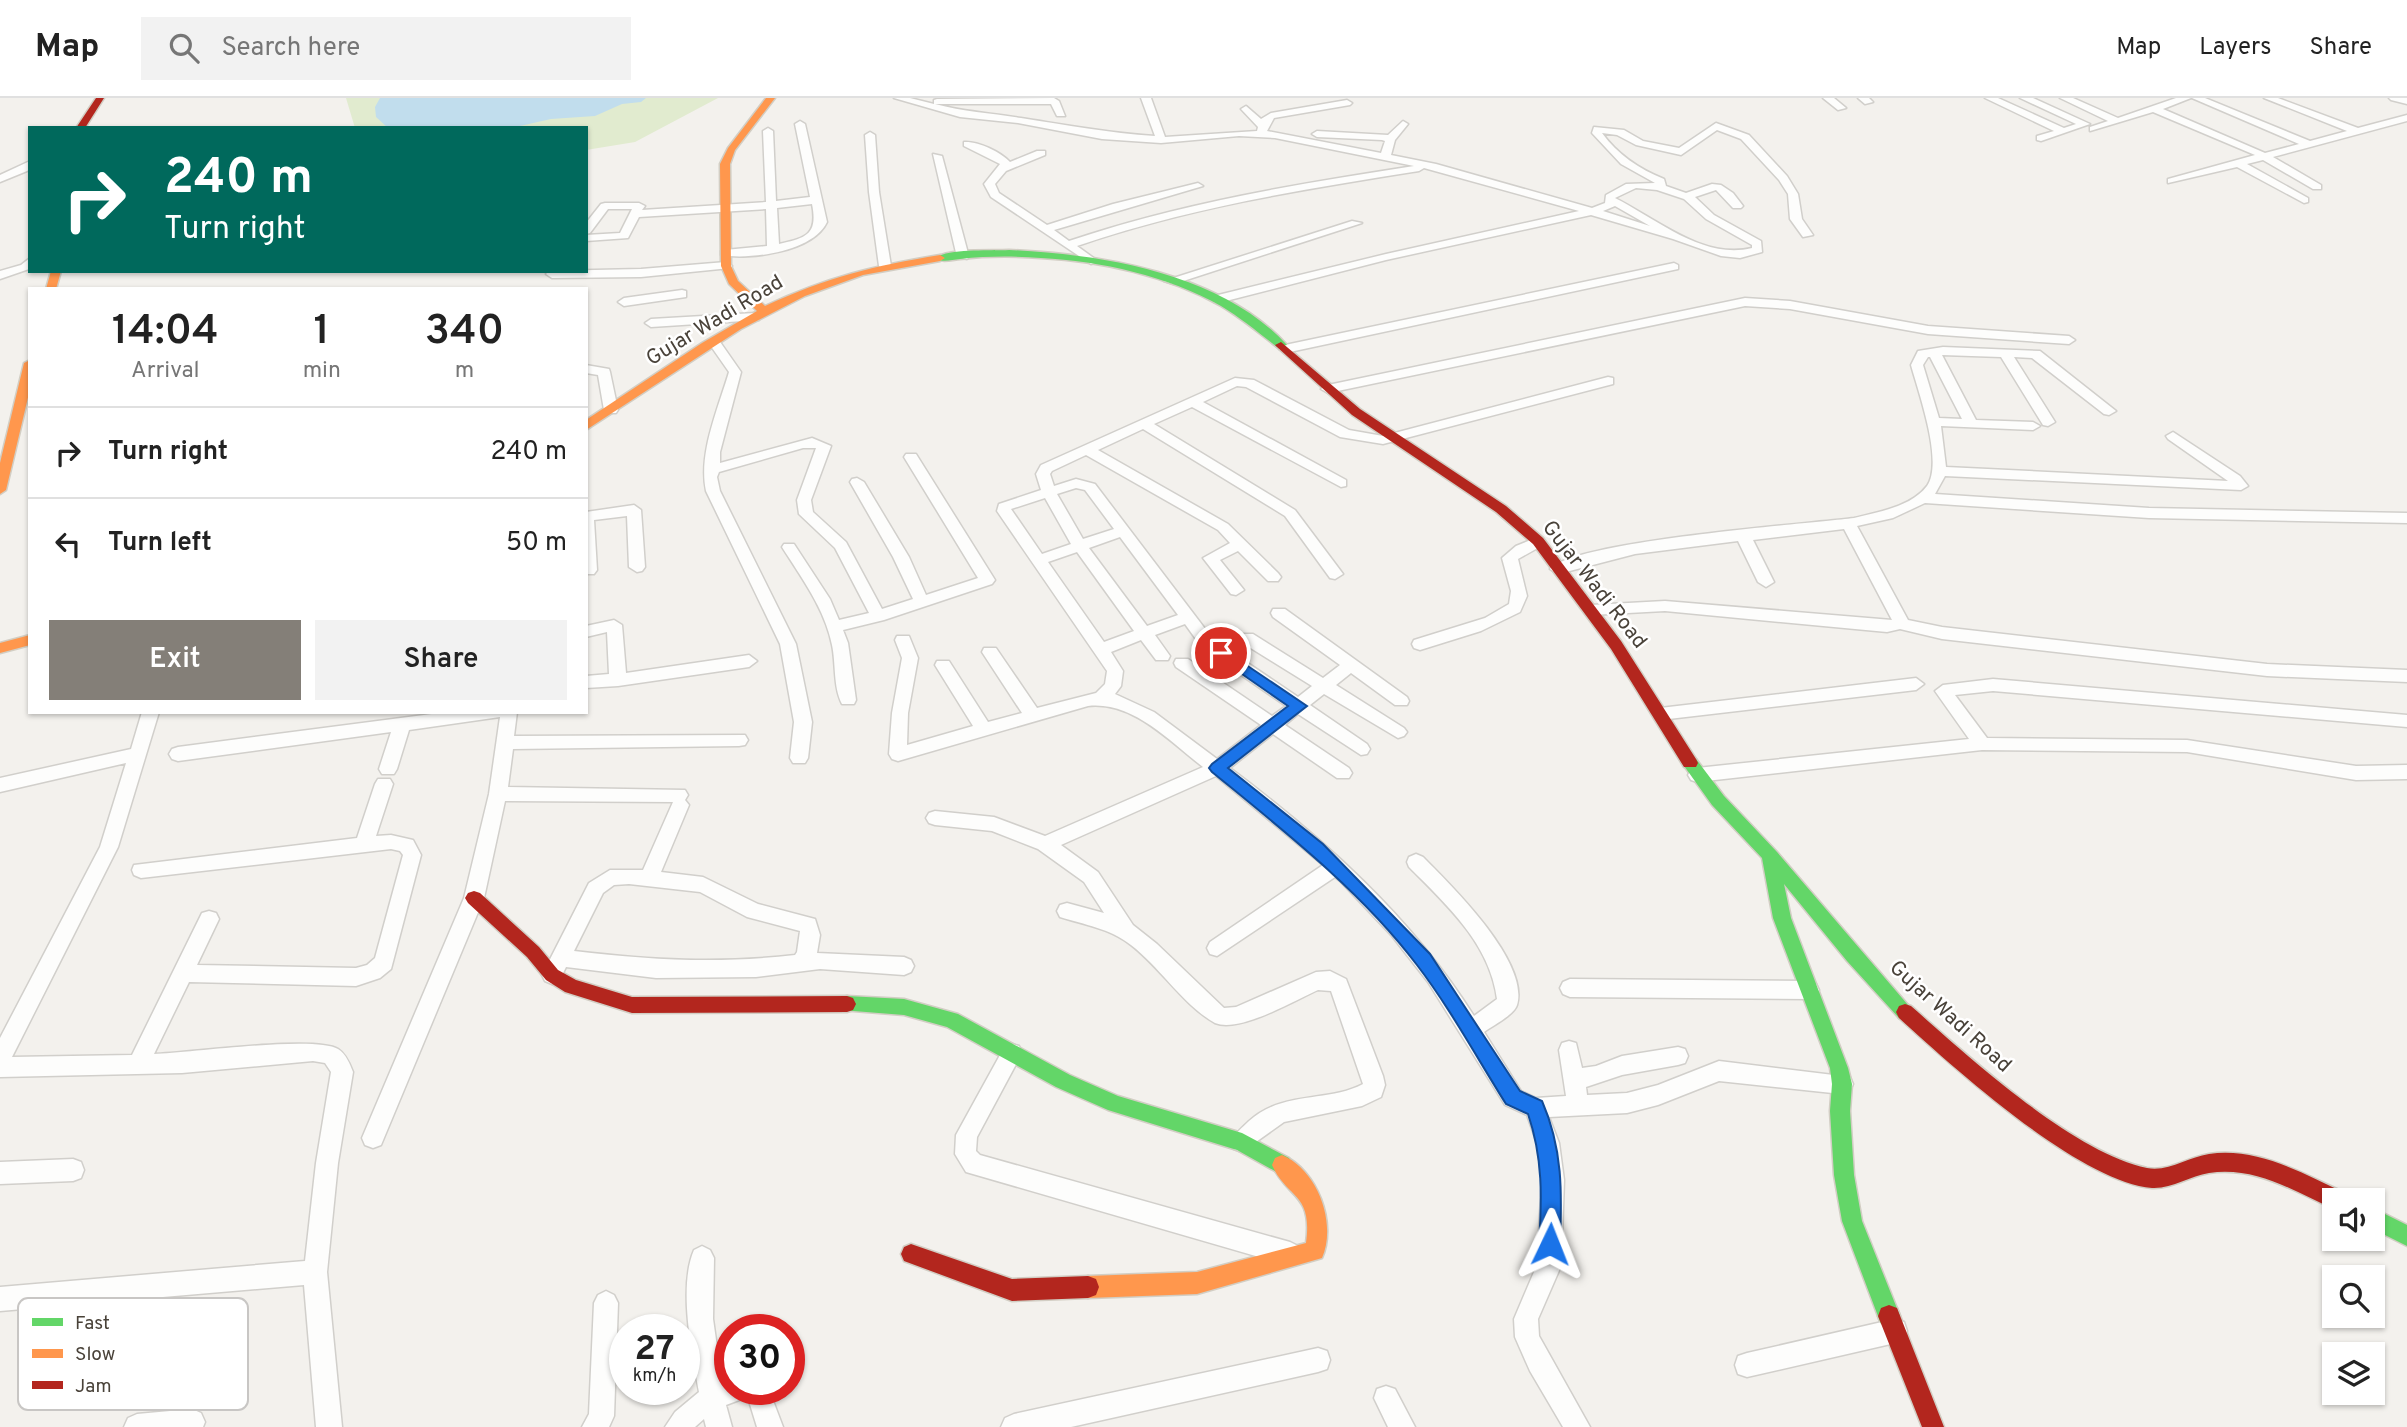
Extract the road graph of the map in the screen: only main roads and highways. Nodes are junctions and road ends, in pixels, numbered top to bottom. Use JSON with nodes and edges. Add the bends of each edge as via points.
{"nodes":[{"id":1,"x":100,"y":98,"type":"edge"},
{"id":2,"x":771,"y":98,"type":"edge"},
{"id":3,"x":81,"y":126,"type":"edge"},
{"id":4,"x":760,"y":314,"type":"junction"},
{"id":5,"x":28,"y":382,"type":"edge"},
{"id":6,"x":25,"y":411,"type":"edge"},
{"id":7,"x":588,"y":423,"type":"edge"},
{"id":8,"x":0,"y":490,"type":"edge"},
{"id":9,"x":28,"y":641,"type":"edge"},
{"id":10,"x":0,"y":648,"type":"edge"},
{"id":11,"x":1770,"y":856,"type":"junction"},
{"id":12,"x":474,"y":898,"type":"road end"},
{"id":13,"x":2322,"y":1193,"type":"edge"},
{"id":14,"x":2385,"y":1224,"type":"edge"},
{"id":15,"x":2407,"y":1236,"type":"edge"},
{"id":16,"x":911,"y":1254,"type":"dead end"},
{"id":17,"x":1933,"y":1427,"type":"edge"}],
"edges":[{"from":1,"to":3,"type":"main road"},
{"from":2,"to":4,"type":"main road","via":[[725,164],[725,259],[733,282]]},
{"from":4,"to":7,"type":"main road","name":"Gujar Wadi Road"},
{"from":4,"to":11,"type":"main road","name":"Gujar Wadi Road","via":[[820,285],[885,266],[1030,254],[1091,261],[1218,299],[1285,349],[1328,389],[1486,499],[1538,542],[1591,610],[1718,804]]},
{"from":5,"to":6,"type":"main road"},
{"from":6,"to":8,"type":"main road"},
{"from":9,"to":10,"type":"main road"},
{"from":11,"to":13,"type":"main road","name":"Gujar Wadi Road","via":[[1888,995],[1979,1074],[2089,1154],[2146,1178],[2167,1177],[2209,1163],[2248,1166]]},
{"from":11,"to":17,"type":"main road","via":[[1782,918],[1839,1068],[1846,1197],[1852,1222]]},
{"from":12,"to":16,"type":"main road","via":[[533,952],[557,967],[571,986],[632,1005],[836,1003],[904,1007],[950,1020],[1115,1104],[1242,1142],[1278,1161],[1310,1193],[1318,1219],[1318,1246],[1311,1253],[1198,1283],[1012,1290]]},
{"from":14,"to":15,"type":"main road"}]}
